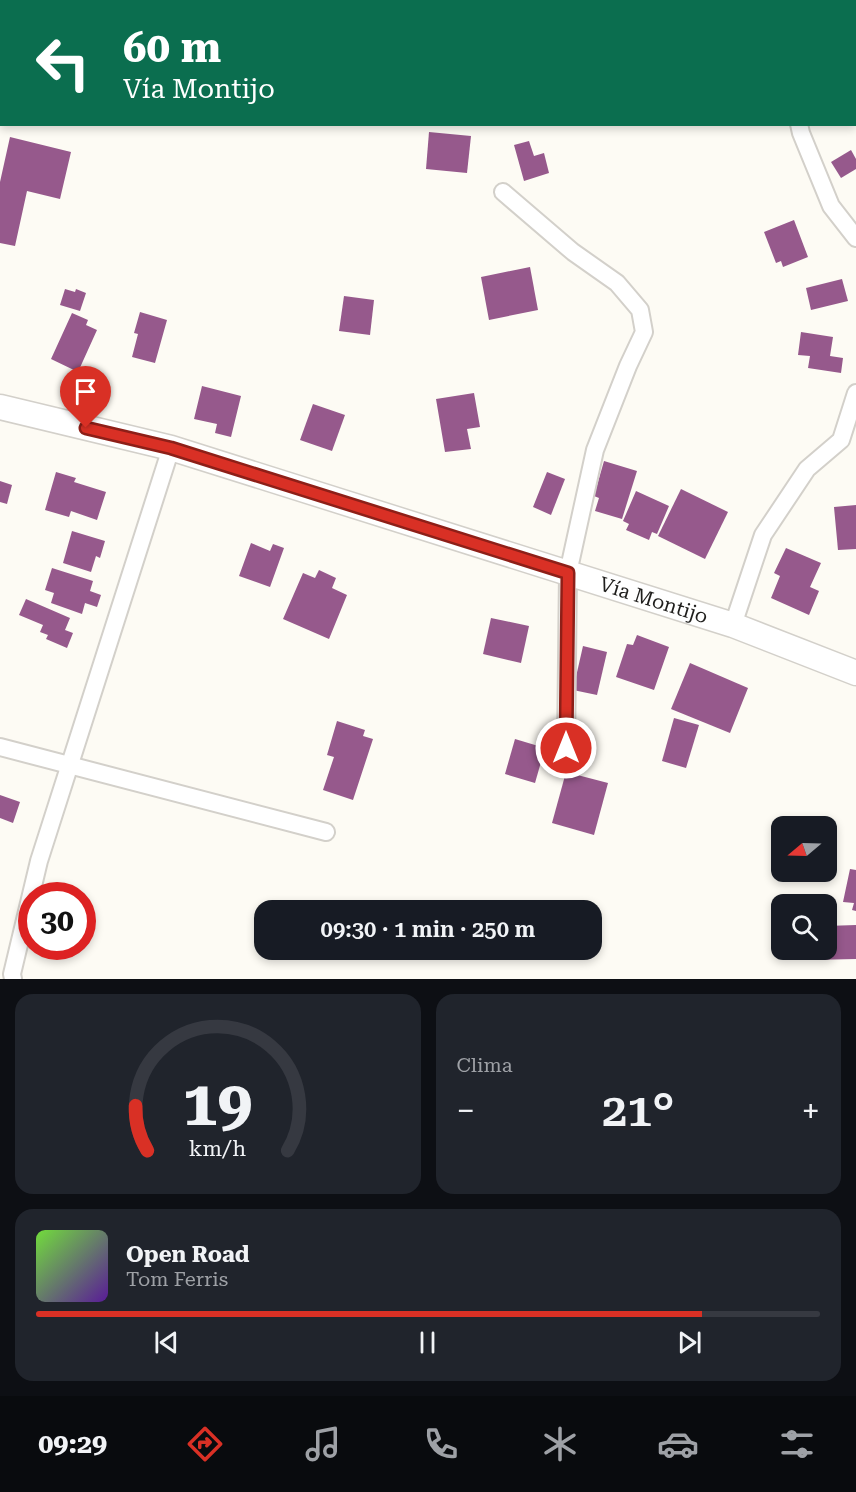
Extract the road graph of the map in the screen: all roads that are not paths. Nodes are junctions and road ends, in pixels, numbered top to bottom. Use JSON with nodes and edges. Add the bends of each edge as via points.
{"nodes":[{"id":1,"x":799,"y":126,"type":"edge"},
{"id":2,"x":503,"y":192,"type":"dead end"},
{"id":3,"x":856,"y":238,"type":"edge"},
{"id":4,"x":856,"y":393,"type":"edge"},
{"id":5,"x":0,"y":407,"type":"edge"},
{"id":6,"x":171,"y":448,"type":"junction"},
{"id":7,"x":568,"y":573,"type":"junction"},
{"id":8,"x":733,"y":625,"type":"junction"},
{"id":9,"x":856,"y":673,"type":"edge"},
{"id":10,"x":0,"y":747,"type":"edge"},
{"id":11,"x":566,"y":748,"type":"dead end"},
{"id":12,"x":70,"y":764,"type":"junction"},
{"id":13,"x":326,"y":832,"type":"dead end"},
{"id":14,"x":13,"y":979,"type":"edge"}],
"edges":[{"from":1,"to":3,"type":"street","via":[[831,206]]},
{"from":2,"to":7,"type":"street","via":[[573,252],[617,283],[640,310],[644,332],[595,450]]},
{"from":4,"to":8,"type":"street","via":[[841,440],[807,469],[763,536]]},
{"from":5,"to":6,"type":"main road","name":"Vía Montijo"},
{"from":6,"to":7,"type":"main road","name":"Vía Montijo"},
{"from":6,"to":12,"type":"street"},
{"from":7,"to":8,"type":"main road","name":"Vía Montijo"},
{"from":7,"to":11,"type":"street"},
{"from":8,"to":9,"type":"main road","name":"Vía Montijo"},
{"from":10,"to":12,"type":"street"},
{"from":12,"to":13,"type":"street"},
{"from":12,"to":14,"type":"street","via":[[39,861]]}]}
